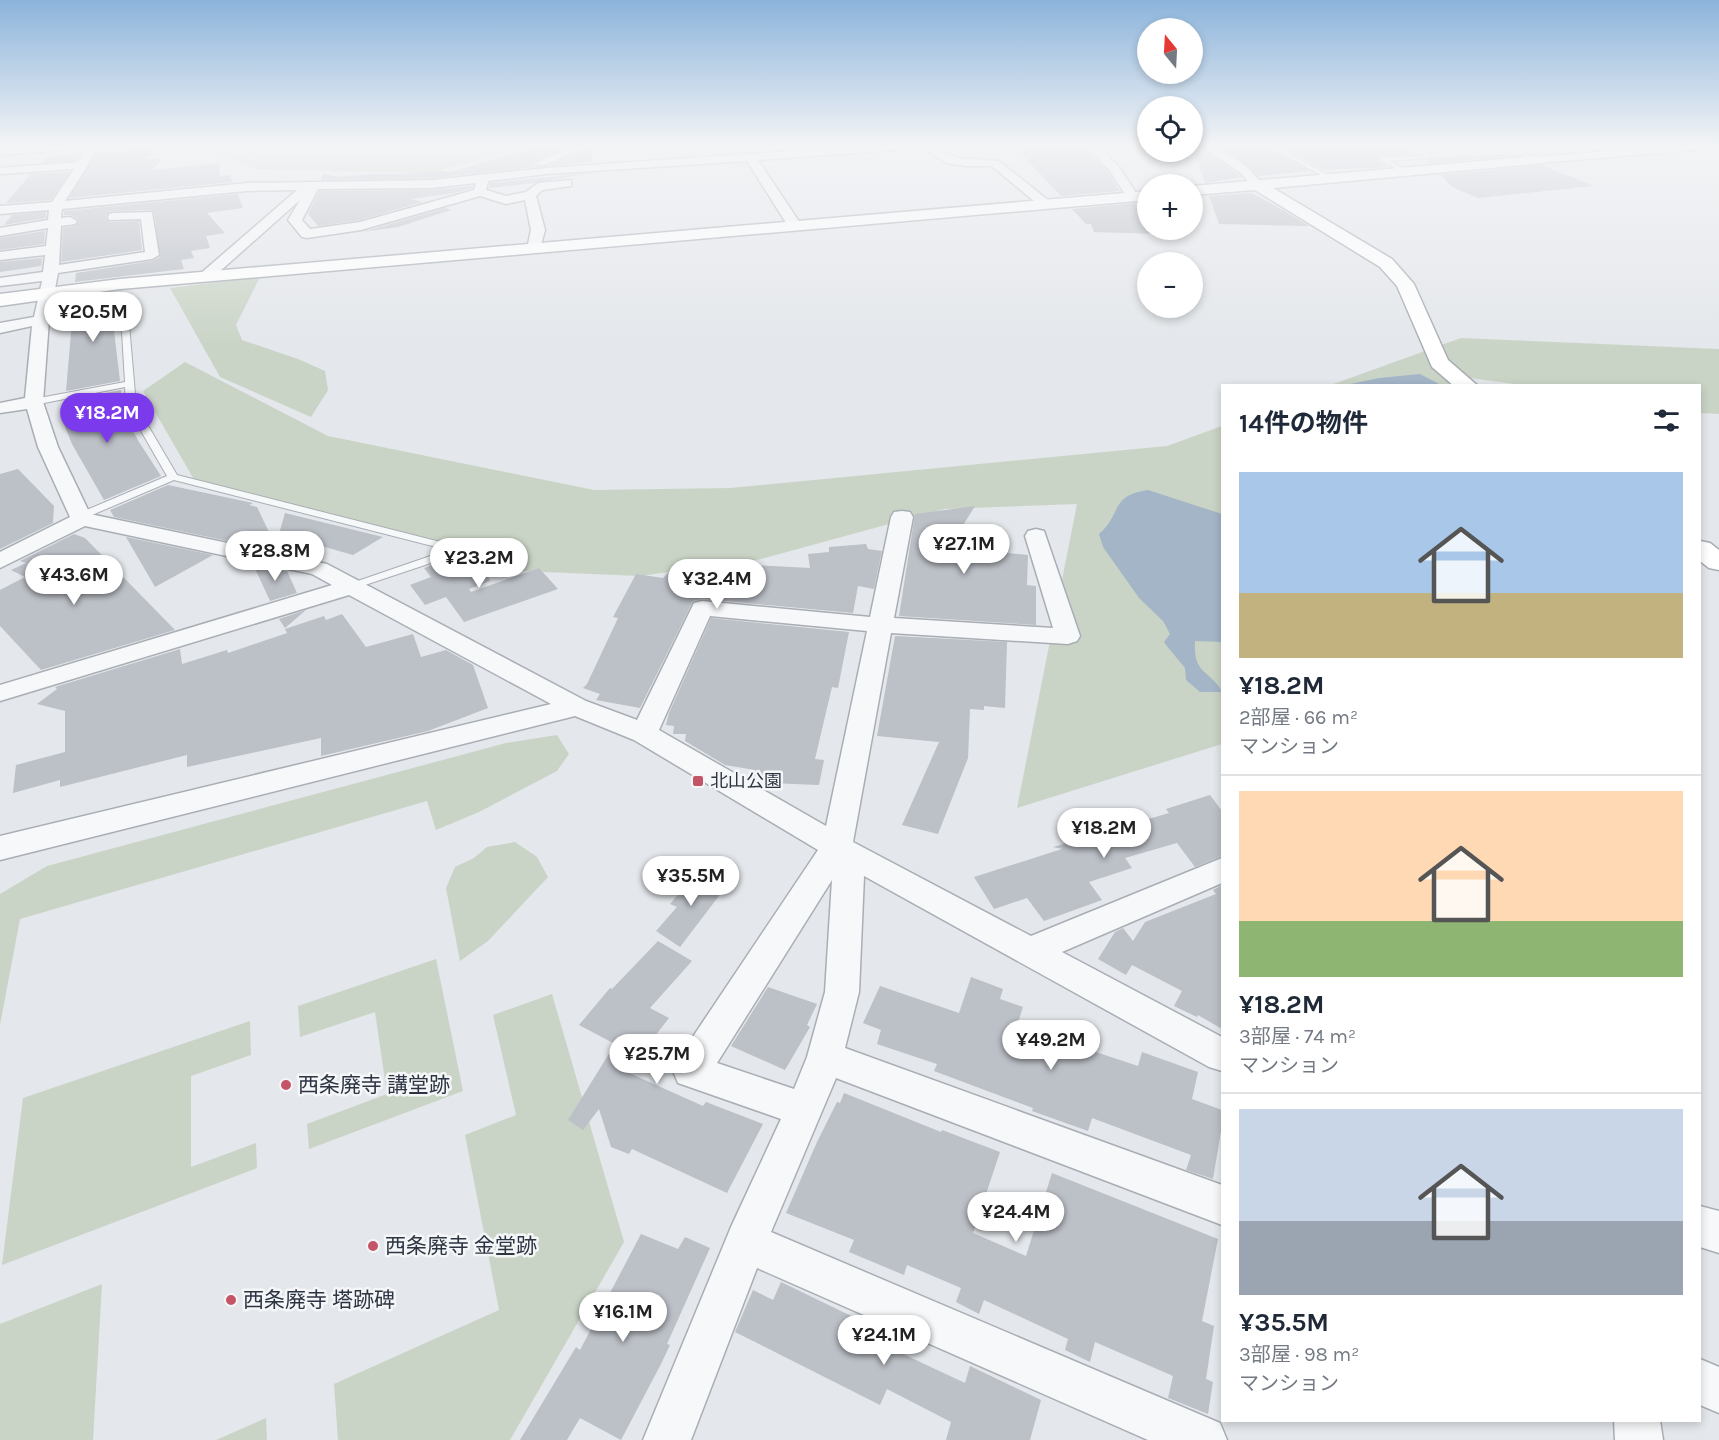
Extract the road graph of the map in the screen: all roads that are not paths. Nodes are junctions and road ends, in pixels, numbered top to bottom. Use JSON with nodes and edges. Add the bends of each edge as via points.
{"nodes":[{"id":1,"x":55,"y":211,"type":"edge"},
{"id":2,"x":280,"y":211,"type":"edge"},
{"id":3,"x":300,"y":211,"type":"edge"},
{"id":4,"x":410,"y":211,"type":"edge"},
{"id":5,"x":534,"y":211,"type":"edge"},
{"id":6,"x":785,"y":211,"type":"edge"},
{"id":7,"x":963,"y":211,"type":"edge"},
{"id":8,"x":1300,"y":211,"type":"edge"},
{"id":9,"x":105,"y":218,"type":"dead end"},
{"id":10,"x":83,"y":220,"type":"dead end"},
{"id":11,"x":54,"y":224,"type":"junction"},
{"id":12,"x":795,"y":226,"type":"junction"},
{"id":13,"x":0,"y":232,"type":"edge"},
{"id":14,"x":534,"y":249,"type":"junction"},
{"id":15,"x":51,"y":250,"type":"junction"},
{"id":16,"x":0,"y":256,"type":"edge"},
{"id":17,"x":205,"y":277,"type":"junction"},
{"id":18,"x":48,"y":279,"type":"junction"},
{"id":19,"x":0,"y":282,"type":"edge"},
{"id":20,"x":0,"y":300,"type":"edge"},
{"id":21,"x":123,"y":301,"type":"dead end"},
{"id":22,"x":41,"y":320,"type":"junction"},
{"id":23,"x":0,"y":328,"type":"edge"},
{"id":24,"x":129,"y":384,"type":"junction"},
{"id":25,"x":1465,"y":384,"type":"edge"},
{"id":26,"x":34,"y":402,"type":"junction"},
{"id":27,"x":0,"y":408,"type":"edge"},
{"id":28,"x":173,"y":477,"type":"junction"},
{"id":29,"x":902,"y":517,"type":"dead end"},
{"id":30,"x":81,"y":518,"type":"junction"},
{"id":31,"x":1036,"y":536,"type":"dead end"},
{"id":32,"x":1701,"y":550,"type":"edge"},
{"id":33,"x":0,"y":561,"type":"edge"},
{"id":34,"x":1719,"y":562,"type":"edge"},
{"id":35,"x":353,"y":586,"type":"junction"},
{"id":36,"x":882,"y":625,"type":"junction"},
{"id":37,"x":1,"y":695,"type":"edge"},
{"id":38,"x":577,"y":707,"type":"junction"},
{"id":39,"x":644,"y":733,"type":"junction"},
{"id":40,"x":0,"y":848,"type":"edge"},
{"id":41,"x":843,"y":850,"type":"junction"},
{"id":42,"x":1221,"y":870,"type":"edge"},
{"id":43,"x":1031,"y":951,"type":"junction"},
{"id":44,"x":1221,"y":1054,"type":"edge"},
{"id":45,"x":825,"y":1057,"type":"junction"},
{"id":46,"x":805,"y":1110,"type":"junction"},
{"id":47,"x":1221,"y":1205,"type":"edge"},
{"id":48,"x":1701,"y":1227,"type":"edge"},
{"id":49,"x":1719,"y":1233,"type":"edge"},
{"id":50,"x":746,"y":1242,"type":"junction"},
{"id":51,"x":1701,"y":1383,"type":"edge"},
{"id":52,"x":1719,"y":1390,"type":"edge"},
{"id":53,"x":1637,"y":1422,"type":"edge"},
{"id":54,"x":668,"y":1440,"type":"edge"},
{"id":55,"x":1203,"y":1440,"type":"edge"},
{"id":56,"x":1639,"y":1440,"type":"edge"}],
"edges":[{"from":1,"to":11,"type":"street"},
{"from":2,"to":17,"type":"street"},
{"from":3,"to":4,"type":"street","via":[[295,220],[307,234],[382,221]]},
{"from":5,"to":14,"type":"street","via":[[538,230]]},
{"from":6,"to":12,"type":"street"},
{"from":7,"to":12,"type":"street"},
{"from":8,"to":25,"type":"street","via":[[1386,263],[1405,284],[1439,363]]},
{"from":9,"to":18,"type":"street","via":[[147,215],[152,255]]},
{"from":10,"to":11,"type":"street"},
{"from":11,"to":13,"type":"street"},
{"from":11,"to":15,"type":"street"},
{"from":12,"to":14,"type":"street"},
{"from":14,"to":17,"type":"street"},
{"from":15,"to":16,"type":"street"},
{"from":15,"to":18,"type":"street"},
{"from":17,"to":18,"type":"street"},
{"from":18,"to":19,"type":"street"},
{"from":18,"to":20,"type":"street"},
{"from":18,"to":22,"type":"street"},
{"from":21,"to":24,"type":"lane"},
{"from":22,"to":23,"type":"street"},
{"from":22,"to":26,"type":"street"},
{"from":24,"to":26,"type":"lane"},
{"from":24,"to":28,"type":"lane","via":[[131,405]]},
{"from":26,"to":27,"type":"street"},
{"from":26,"to":30,"type":"street","via":[[48,447]]},
{"from":28,"to":30,"type":"lane"},
{"from":28,"to":35,"type":"lane","via":[[460,550]]},
{"from":29,"to":36,"type":"street"},
{"from":30,"to":33,"type":"street"},
{"from":30,"to":35,"type":"street","via":[[319,569]]},
{"from":31,"to":36,"type":"street","via":[[1068,636]]},
{"from":32,"to":34,"type":"street"},
{"from":35,"to":37,"type":"street"},
{"from":35,"to":38,"type":"street"},
{"from":36,"to":39,"type":"street","via":[[702,608]]},
{"from":36,"to":41,"type":"street"},
{"from":38,"to":39,"type":"street"},
{"from":38,"to":40,"type":"street"},
{"from":39,"to":41,"type":"street"},
{"from":41,"to":43,"type":"street"},
{"from":41,"to":45,"type":"street","via":[[842,992]]},
{"from":41,"to":46,"type":"street","via":[[691,1071]]},
{"from":42,"to":43,"type":"street"},
{"from":43,"to":44,"type":"street"},
{"from":45,"to":46,"type":"street"},
{"from":45,"to":47,"type":"street"},
{"from":46,"to":50,"type":"street"},
{"from":48,"to":49,"type":"street"},
{"from":50,"to":54,"type":"street"},
{"from":50,"to":55,"type":"street"},
{"from":51,"to":52,"type":"street"},
{"from":53,"to":56,"type":"street"}]}
